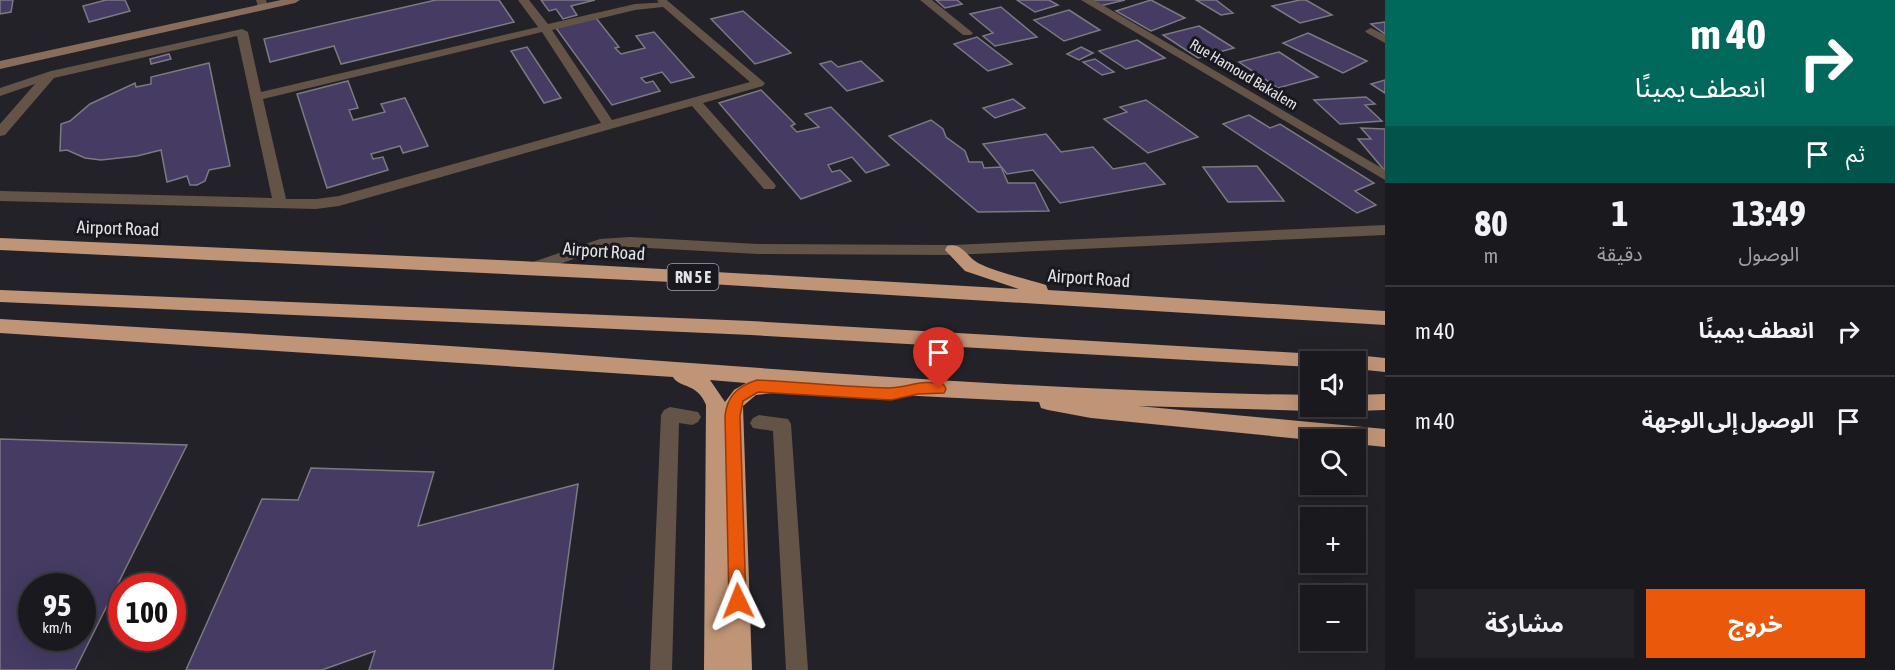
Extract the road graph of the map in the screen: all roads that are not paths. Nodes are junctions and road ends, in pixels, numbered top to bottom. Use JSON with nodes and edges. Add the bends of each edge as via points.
{"nodes":[{"id":1,"x":295,"y":0,"type":"edge"},
{"id":2,"x":523,"y":0,"type":"edge"},
{"id":3,"x":926,"y":0,"type":"edge"},
{"id":4,"x":1086,"y":0,"type":"edge"},
{"id":5,"x":663,"y":2,"type":"edge"},
{"id":6,"x":262,"y":4,"type":"edge"},
{"id":7,"x":545,"y":28,"type":"junction"},
{"id":8,"x":1371,"y":32,"type":"dead end"},
{"id":9,"x":967,"y":33,"type":"dead end"},
{"id":10,"x":1385,"y":40,"type":"edge"},
{"id":11,"x":0,"y":65,"type":"edge"},
{"id":12,"x":51,"y":75,"type":"junction"},
{"id":13,"x":0,"y":92,"type":"edge"},
{"id":14,"x":256,"y":97,"type":"junction"},
{"id":15,"x":695,"y":101,"type":"junction"},
{"id":16,"x":609,"y":126,"type":"junction"},
{"id":17,"x":0,"y":132,"type":"edge"},
{"id":18,"x":1385,"y":176,"type":"edge"},
{"id":19,"x":769,"y":186,"type":"dead end"},
{"id":20,"x":0,"y":196,"type":"edge"},
{"id":21,"x":280,"y":203,"type":"junction"},
{"id":22,"x":1385,"y":230,"type":"edge"},
{"id":23,"x":0,"y":244,"type":"edge"},
{"id":24,"x":953,"y":250,"type":"junction"},
{"id":25,"x":535,"y":267,"type":"junction"},
{"id":26,"x":0,"y":296,"type":"edge"},
{"id":27,"x":1071,"y":298,"type":"junction"},
{"id":28,"x":1385,"y":318,"type":"edge"},
{"id":29,"x":0,"y":326,"type":"edge"},
{"id":30,"x":1300,"y":359,"type":"edge"},
{"id":31,"x":550,"y":360,"type":"junction"},
{"id":32,"x":1366,"y":363,"type":"edge"},
{"id":33,"x":1385,"y":364,"type":"edge"},
{"id":34,"x":918,"y":388,"type":"junction"},
{"id":35,"x":1021,"y":393,"type":"junction"},
{"id":36,"x":1385,"y":402,"type":"edge"},
{"id":37,"x":1300,"y":403,"type":"edge"},
{"id":38,"x":1366,"y":403,"type":"edge"},
{"id":39,"x":692,"y":417,"type":"dead end"},
{"id":40,"x":759,"y":423,"type":"dead end"},
{"id":41,"x":1385,"y":438,"type":"edge"},
{"id":42,"x":661,"y":670,"type":"edge"},
{"id":43,"x":716,"y":670,"type":"edge"},
{"id":44,"x":740,"y":670,"type":"edge"},
{"id":45,"x":797,"y":670,"type":"edge"}],
"edges":[{"from":1,"to":6,"type":"main road"},
{"from":2,"to":7,"type":"street"},
{"from":3,"to":9,"type":"street"},
{"from":4,"to":18,"type":"street","name":"Rue Hamoud Bakalem"},
{"from":5,"to":7,"type":"street"},
{"from":5,"to":15,"type":"street","via":[[759,83]]},
{"from":6,"to":11,"type":"main road"},
{"from":7,"to":14,"type":"street"},
{"from":7,"to":16,"type":"street"},
{"from":8,"to":10,"type":"street"},
{"from":12,"to":13,"type":"street"},
{"from":12,"to":14,"type":"street","via":[[242,32]]},
{"from":12,"to":17,"type":"street"},
{"from":14,"to":21,"type":"street"},
{"from":15,"to":16,"type":"street"},
{"from":15,"to":19,"type":"street"},
{"from":16,"to":21,"type":"street","via":[[339,201]]},
{"from":20,"to":21,"type":"street"},
{"from":22,"to":24,"type":"street"},
{"from":23,"to":25,"type":"highway","name":"Airport Road","number":"RN 5 E"},
{"from":24,"to":25,"type":"street","via":[[758,249],[630,242],[600,244]]},
{"from":24,"to":27,"type":"highway","via":[[963,262],[980,271]]},
{"from":25,"to":27,"type":"highway","name":"Airport Road","number":"RN 5 E"},
{"from":26,"to":30,"type":"highway","via":[[750,328]]},
{"from":27,"to":28,"type":"highway","name":"Airport Road","number":"RN 5 E"},
{"from":29,"to":31,"type":"highway"},
{"from":31,"to":34,"type":"highway"},
{"from":31,"to":43,"type":"highway","via":[[587,372],[687,377],[713,395]]},
{"from":32,"to":33,"type":"highway"},
{"from":34,"to":35,"type":"highway"},
{"from":34,"to":44,"type":"highway","via":[[891,394],[757,386],[738,396],[732,416]]},
{"from":35,"to":37,"type":"highway"},
{"from":35,"to":41,"type":"highway","via":[[1073,407]]},
{"from":36,"to":38,"type":"highway"},
{"from":39,"to":42,"type":"street","via":[[670,416]]},
{"from":40,"to":45,"type":"street","via":[[782,424]]}]}
